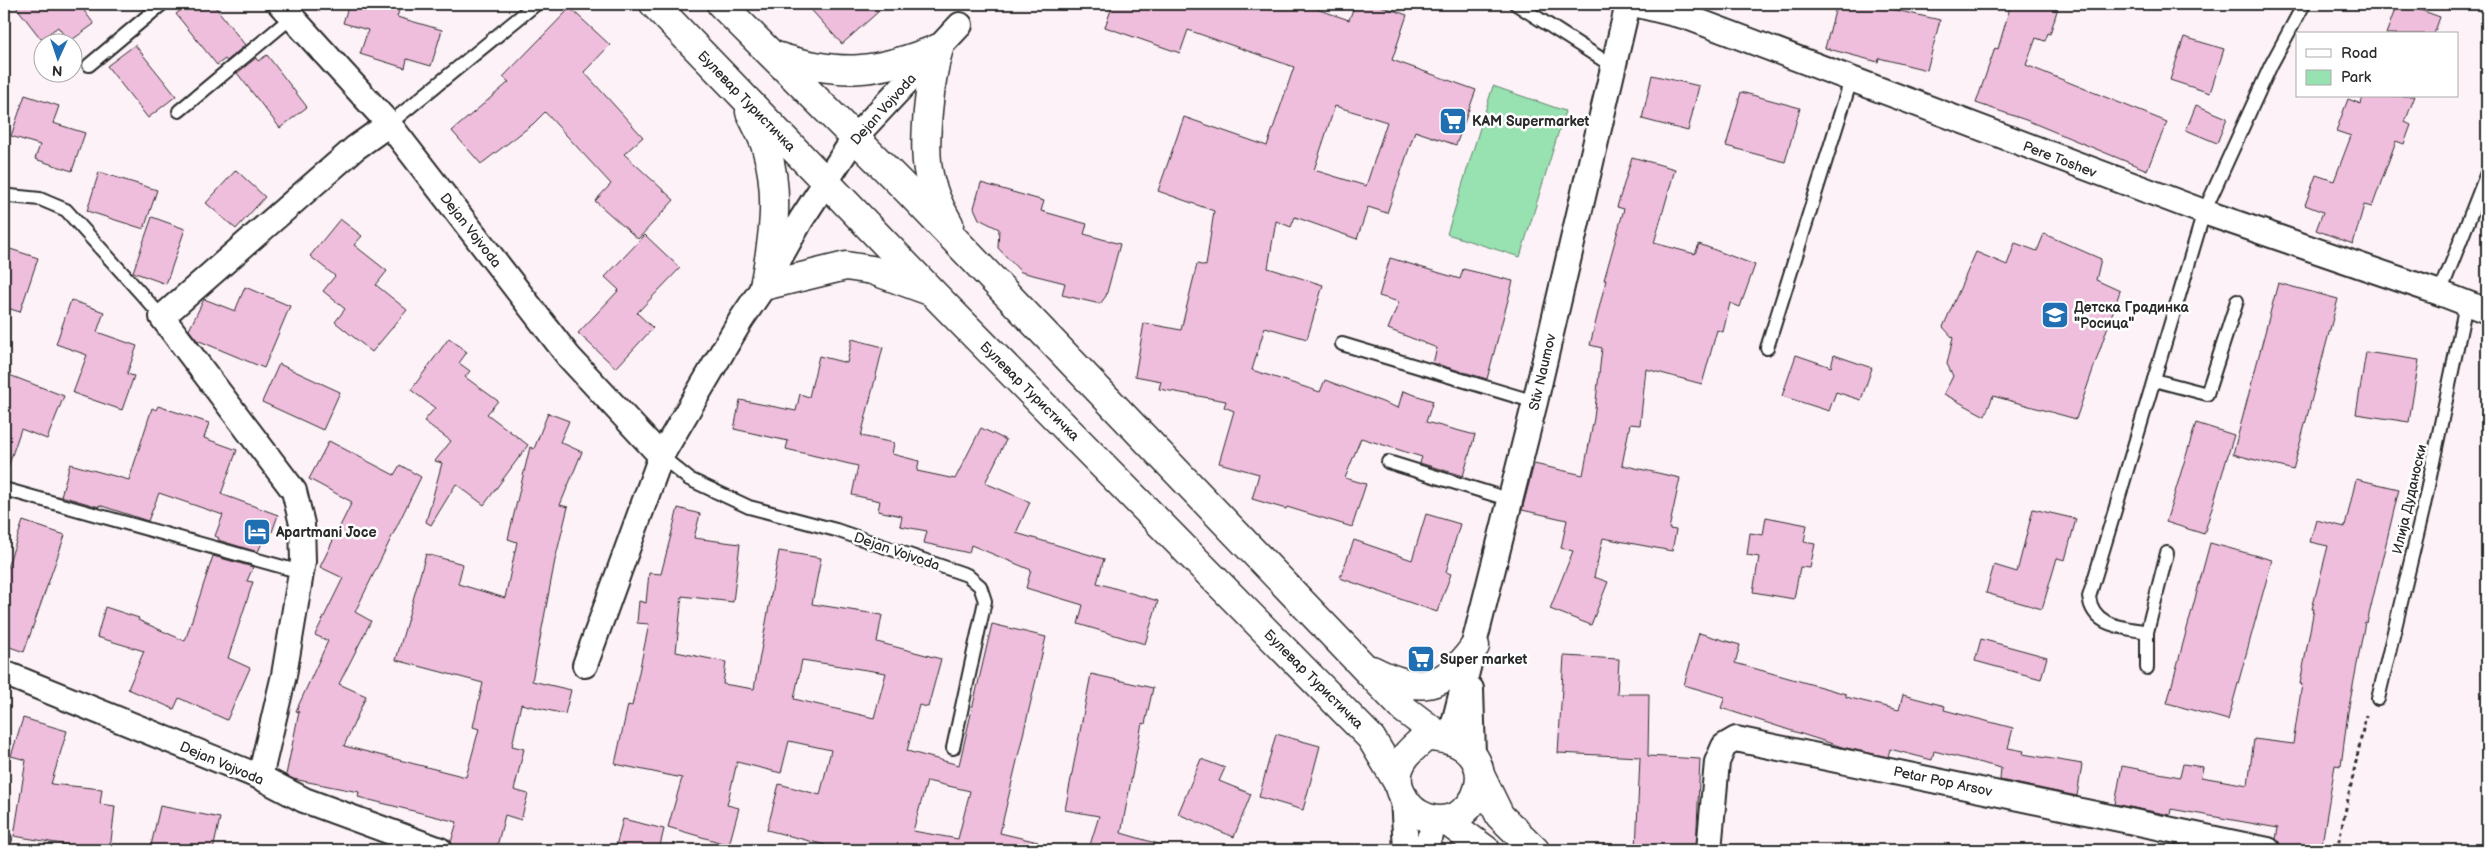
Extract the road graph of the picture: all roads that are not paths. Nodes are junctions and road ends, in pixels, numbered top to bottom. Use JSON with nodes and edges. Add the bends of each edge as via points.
{"nodes":[{"id":1,"x":162,"y":4,"type":"edge"},
{"id":2,"x":536,"y":4,"type":"edge"},
{"id":3,"x":654,"y":4,"type":"edge"},
{"id":4,"x":722,"y":4,"type":"edge"},
{"id":5,"x":1516,"y":4,"type":"edge"},
{"id":6,"x":1628,"y":4,"type":"edge"},
{"id":7,"x":1634,"y":4,"type":"edge"},
{"id":8,"x":2304,"y":4,"type":"edge"},
{"id":9,"x":286,"y":11,"type":"edge"},
{"id":10,"x":960,"y":25,"type":"dead end"},
{"id":11,"x":939,"y":48,"type":"junction"},
{"id":12,"x":774,"y":55,"type":"junction"},
{"id":13,"x":89,"y":65,"type":"dead end"},
{"id":14,"x":1614,"y":68,"type":"junction"},
{"id":15,"x":1851,"y":80,"type":"junction"},
{"id":16,"x":743,"y":95,"type":"junction"},
{"id":17,"x":179,"y":111,"type":"dead end"},
{"id":18,"x":389,"y":124,"type":"junction"},
{"id":19,"x":855,"y":137,"type":"junction"},
{"id":20,"x":2487,"y":173,"type":"edge"},
{"id":21,"x":826,"y":181,"type":"junction"},
{"id":22,"x":10,"y":196,"type":"dead end"},
{"id":23,"x":2204,"y":212,"type":"junction"},
{"id":24,"x":968,"y":255,"type":"junction"},
{"id":25,"x":764,"y":286,"type":"junction"},
{"id":26,"x":932,"y":292,"type":"junction"},
{"id":27,"x":2440,"y":292,"type":"junction"},
{"id":28,"x":2237,"y":301,"type":"dead end"},
{"id":29,"x":2477,"y":308,"type":"edge"},
{"id":30,"x":162,"y":317,"type":"junction"},
{"id":31,"x":1342,"y":344,"type":"dead end"},
{"id":32,"x":1767,"y":348,"type":"dead end"},
{"id":33,"x":2154,"y":380,"type":"junction"},
{"id":34,"x":1535,"y":402,"type":"junction"},
{"id":35,"x":660,"y":456,"type":"junction"},
{"id":36,"x":1388,"y":462,"type":"dead end"},
{"id":37,"x":4,"y":489,"type":"edge"},
{"id":38,"x":1511,"y":500,"type":"junction"},
{"id":39,"x":2167,"y":553,"type":"dead end"},
{"id":40,"x":301,"y":572,"type":"junction"},
{"id":41,"x":2147,"y":632,"type":"junction"},
{"id":42,"x":1474,"y":646,"type":"junction"},
{"id":43,"x":1360,"y":664,"type":"junction"},
{"id":44,"x":585,"y":665,"type":"dead end"},
{"id":45,"x":2147,"y":668,"type":"dead end"},
{"id":46,"x":4,"y":674,"type":"edge"},
{"id":47,"x":2378,"y":699,"type":"road end"},
{"id":48,"x":1445,"y":738,"type":"junction"},
{"id":49,"x":953,"y":748,"type":"dead end"},
{"id":50,"x":1477,"y":766,"type":"junction"},
{"id":51,"x":260,"y":777,"type":"junction"},
{"id":52,"x":1401,"y":791,"type":"junction"},
{"id":53,"x":1442,"y":820,"type":"junction"},
{"id":54,"x":2208,"y":844,"type":"edge"},
{"id":55,"x":440,"y":850,"type":"edge"},
{"id":56,"x":1406,"y":850,"type":"edge"},
{"id":57,"x":1423,"y":850,"type":"edge"},
{"id":58,"x":1486,"y":850,"type":"edge"},
{"id":59,"x":1535,"y":850,"type":"edge"},
{"id":60,"x":1709,"y":850,"type":"edge"},
{"id":61,"x":2268,"y":850,"type":"edge"}],
"edges":[{"from":1,"to":13,"type":"lane"},
{"from":2,"to":18,"type":"lane"},
{"from":3,"to":16,"type":"main road","name":"Булевар Туристичка"},
{"from":4,"to":12,"type":"main road"},
{"from":5,"to":14,"type":"lane"},
{"from":6,"to":14,"type":"street","name":"Stiv Naumov"},
{"from":7,"to":15,"type":"street","name":"Pere Toshev","via":[[1687,17]]},
{"from":8,"to":23,"type":"lane","via":[[2271,65]]},
{"from":9,"to":17,"type":"lane"},
{"from":9,"to":18,"type":"street","name":"Dejan Vojvoda"},
{"from":10,"to":11,"type":"street","name":"Dejan Vojvoda"},
{"from":11,"to":12,"type":"main road","via":[[904,63],[854,70],[802,64]]},
{"from":11,"to":19,"type":"street","name":"Dejan Vojvoda"},
{"from":11,"to":24,"type":"main road","via":[[932,72],[928,169],[938,205]]},
{"from":12,"to":19,"type":"main road"},
{"from":14,"to":34,"type":"street","name":"Stiv Naumov"},
{"from":15,"to":23,"type":"street","name":"Pere Toshev"},
{"from":15,"to":32,"type":"lane"},
{"from":16,"to":21,"type":"main road","name":"Булевар Туристичка"},
{"from":16,"to":25,"type":"main road","via":[[767,151],[774,190]]},
{"from":18,"to":30,"type":"street","via":[[355,148]]},
{"from":18,"to":35,"type":"street","name":"Dejan Vojvoda","via":[[569,357]]},
{"from":19,"to":21,"type":"street","name":"Dejan Vojvoda"},
{"from":19,"to":24,"type":"main road"},
{"from":20,"to":27,"type":"lane"},
{"from":21,"to":25,"type":"street","name":"Dejan Vojvoda"},
{"from":21,"to":26,"type":"main road","name":"Булевар Туристичка"},
{"from":22,"to":30,"type":"lane","via":[[40,200],[66,210]]},
{"from":23,"to":27,"type":"street","name":"Pere Toshev"},
{"from":23,"to":33,"type":"lane"},
{"from":24,"to":43,"type":"main road"},
{"from":25,"to":26,"type":"main road","via":[[846,266],[872,270]]},
{"from":25,"to":35,"type":"street","name":"Dejan Vojvoda"},
{"from":26,"to":52,"type":"main road","name":"Булевар Туристичка","via":[[1371,738]]},
{"from":27,"to":29,"type":"street","name":"Pere Toshev"},
{"from":28,"to":33,"type":"lane","via":[[2207,394]]},
{"from":29,"to":47,"type":"lane","name":"Илија Дуданоски","via":[[2423,510]]},
{"from":30,"to":40,"type":"street","via":[[294,491],[302,524]]},
{"from":31,"to":34,"type":"lane"},
{"from":33,"to":41,"type":"lane","via":[[2089,597],[2091,609],[2101,620]]},
{"from":34,"to":38,"type":"street","name":"Stiv Naumov"},
{"from":35,"to":44,"type":"street","name":"Dejan Vojvoda"},
{"from":35,"to":49,"type":"lane","name":"Dejan Vojvoda","via":[[689,480],[749,507],[836,530],[968,575],[980,586],[985,601]]},
{"from":36,"to":38,"type":"lane"},
{"from":37,"to":40,"type":"lane"},
{"from":38,"to":42,"type":"street","name":"Stiv Naumov"},
{"from":39,"to":41,"type":"lane"},
{"from":40,"to":51,"type":"street","via":[[284,675]]},
{"from":41,"to":45,"type":"lane"},
{"from":42,"to":43,"type":"main road","via":[[1462,665],[1445,679],[1431,684],[1407,684]]},
{"from":42,"to":48,"type":"street","name":"Stiv Naumov"},
{"from":42,"to":50,"type":"street","via":[[1472,684]]},
{"from":43,"to":48,"type":"main road","via":[[1404,709]]},
{"from":46,"to":51,"type":"street","name":"Dejan Vojvoda"},
{"from":48,"to":50,"type":"main road","via":[[1463,745]]},
{"from":48,"to":52,"type":"main road","via":[[1426,737],[1406,753],[1400,767]]},
{"from":50,"to":53,"type":"main road","via":[[1477,794],[1470,805],[1453,818]]},
{"from":50,"to":59,"type":"main road","via":[[1500,816]]},
{"from":51,"to":55,"type":"street","name":"Dejan Vojvoda","via":[[304,800]]},
{"from":52,"to":53,"type":"main road","via":[[1413,811]]},
{"from":52,"to":56,"type":"street"},
{"from":53,"to":57,"type":"street"},
{"from":53,"to":58,"type":"main road"},
{"from":54,"to":60,"type":"street","name":"Petar Pop Arsov","via":[[1736,739],[1724,746],[1716,762]]},
{"from":54,"to":61,"type":"street","name":"Petar Pop Arsov"}]}
